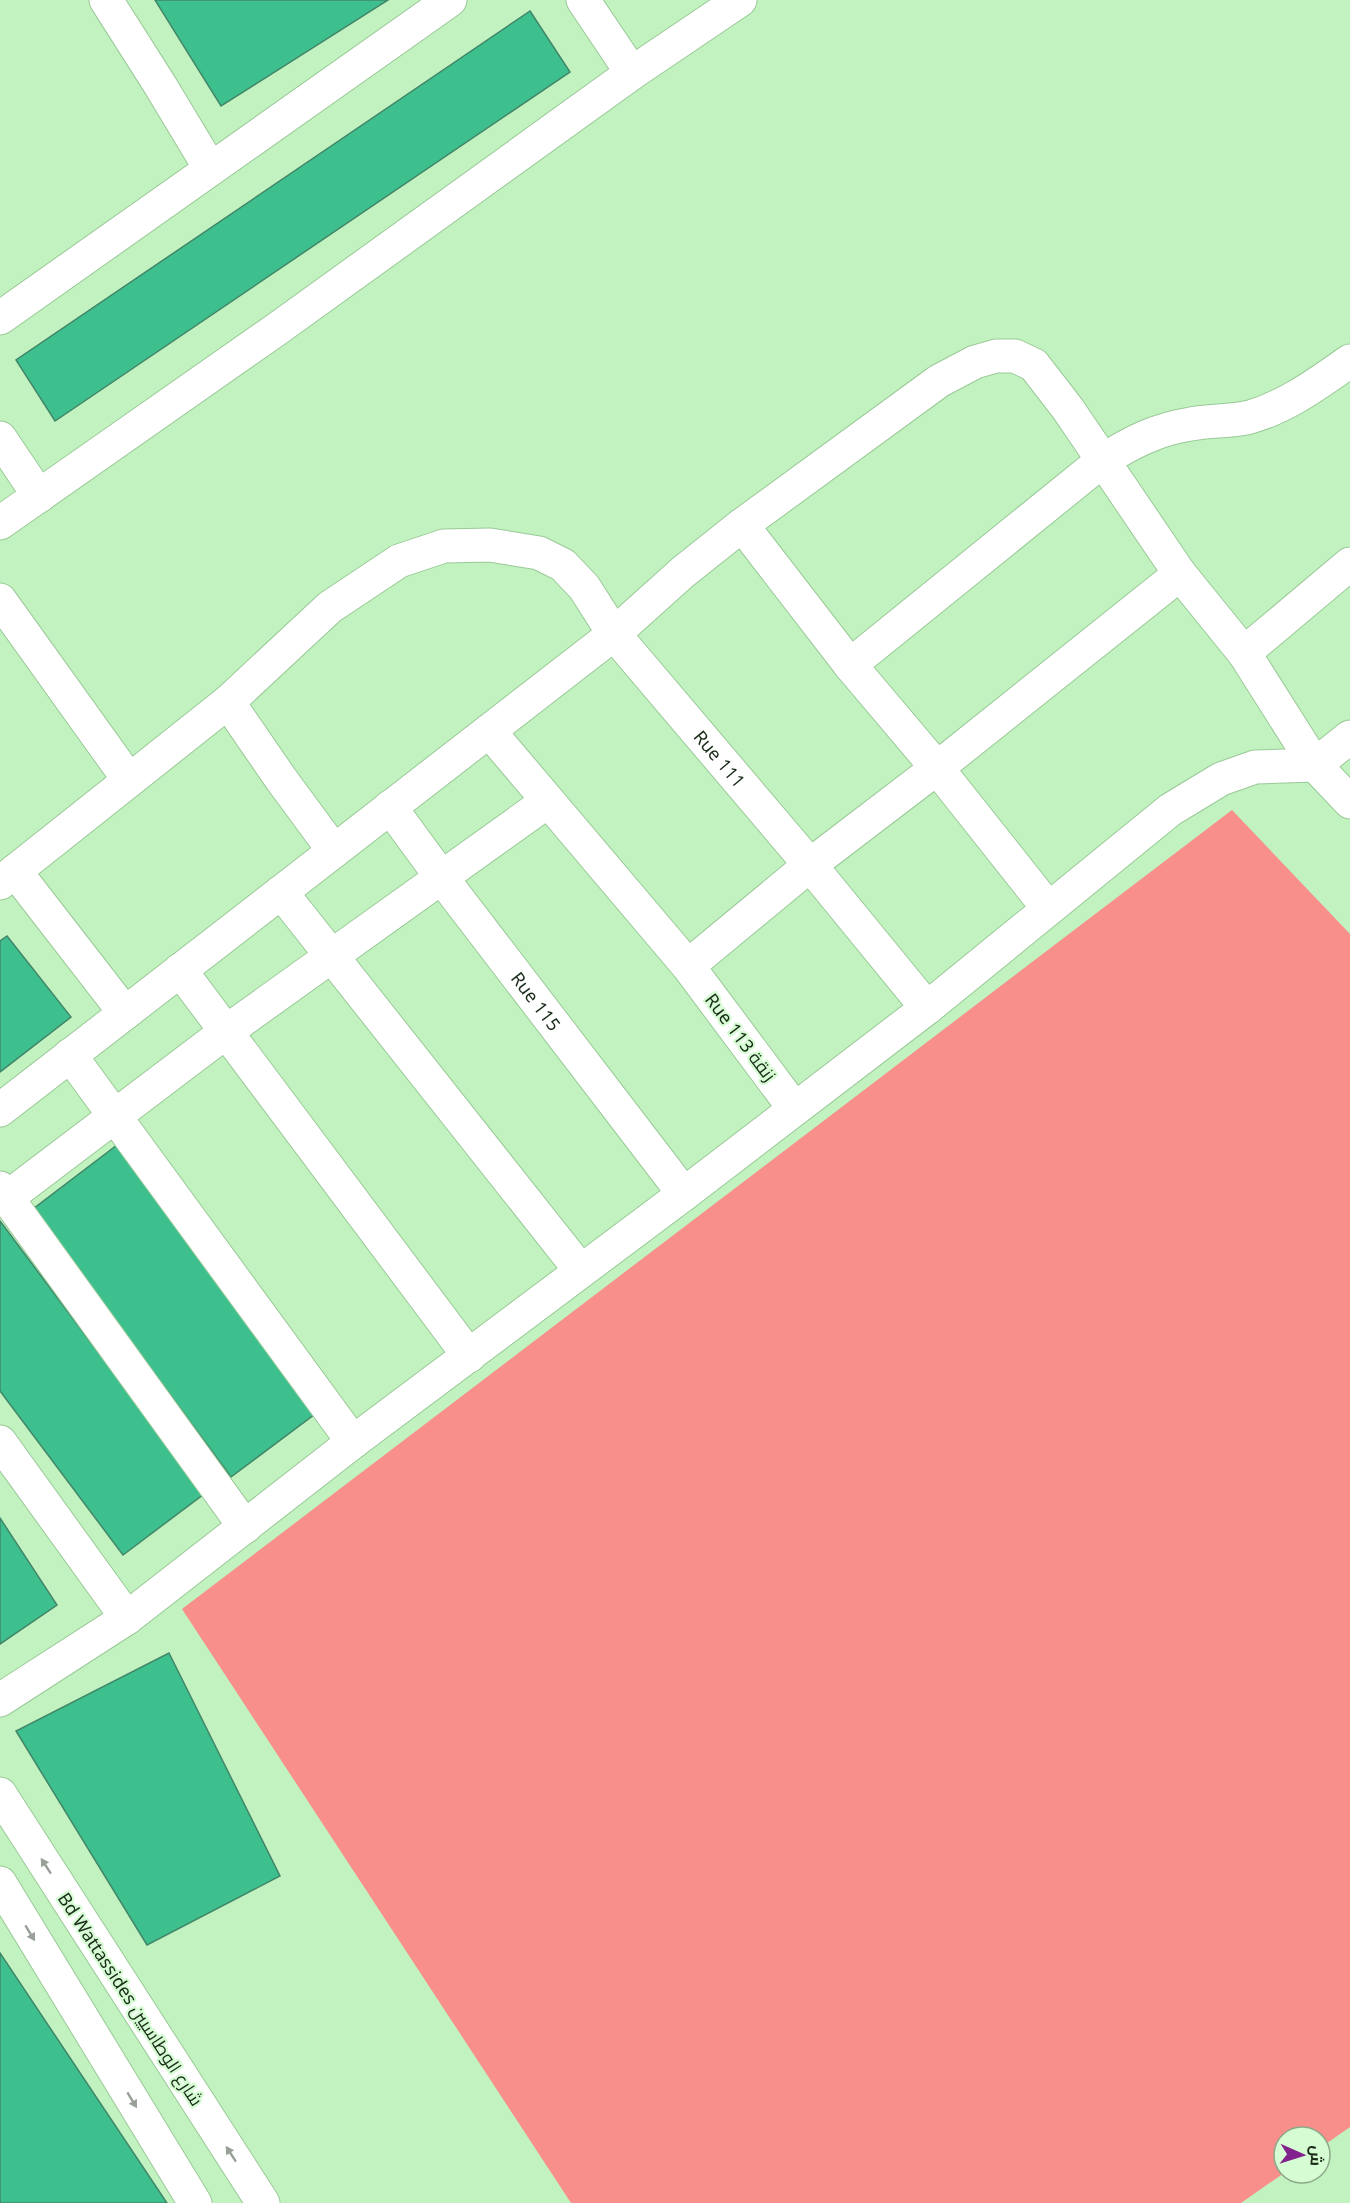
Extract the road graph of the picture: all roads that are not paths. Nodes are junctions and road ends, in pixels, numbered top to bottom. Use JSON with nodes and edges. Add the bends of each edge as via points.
{"nodes":[{"id":1,"x":106,"y":0,"type":"edge"},
{"id":2,"x":450,"y":0,"type":"edge"},
{"id":3,"x":582,"y":0,"type":"edge"},
{"id":4,"x":740,"y":0,"type":"edge"},
{"id":5,"x":632,"y":74,"type":"junction"},
{"id":6,"x":210,"y":168,"type":"junction"},
{"id":7,"x":0,"y":318,"type":"edge"},
{"id":8,"x":1350,"y":361,"type":"edge"},
{"id":9,"x":0,"y":438,"type":"edge"},
{"id":10,"x":1102,"y":461,"type":"junction"},
{"id":11,"x":39,"y":496,"type":"junction"},
{"id":12,"x":0,"y":523,"type":"edge"},
{"id":13,"x":742,"y":525,"type":"junction"},
{"id":14,"x":1350,"y":564,"type":"edge"},
{"id":15,"x":1180,"y":574,"type":"junction"},
{"id":16,"x":0,"y":600,"type":"edge"},
{"id":17,"x":614,"y":634,"type":"junction"},
{"id":18,"x":1244,"y":653,"type":"junction"},
{"id":19,"x":850,"y":665,"type":"junction"},
{"id":20,"x":228,"y":702,"type":"junction"},
{"id":21,"x":489,"y":731,"type":"junction"},
{"id":22,"x":1350,"y":737,"type":"edge"},
{"id":23,"x":1315,"y":765,"type":"junction"},
{"id":24,"x":937,"y":768,"type":"junction"},
{"id":25,"x":129,"y":780,"type":"junction"},
{"id":26,"x":548,"y":801,"type":"junction"},
{"id":27,"x":1350,"y":802,"type":"edge"},
{"id":28,"x":390,"y":807,"type":"junction"},
{"id":29,"x":334,"y":851,"type":"junction"},
{"id":30,"x":810,"y":865,"type":"junction"},
{"id":31,"x":8,"y":877,"type":"edge"},
{"id":32,"x":442,"y":878,"type":"junction"},
{"id":33,"x":281,"y":892,"type":"junction"},
{"id":34,"x":1048,"y":908,"type":"junction"},
{"id":35,"x":331,"y":957,"type":"junction"},
{"id":36,"x":688,"y":966,"type":"junction"},
{"id":37,"x":180,"y":970,"type":"junction"},
{"id":38,"x":927,"y":1008,"type":"junction"},
{"id":39,"x":125,"y":1013,"type":"junction"},
{"id":40,"x":227,"y":1031,"type":"junction"},
{"id":41,"x":70,"y":1055,"type":"junction"},
{"id":42,"x":794,"y":1108,"type":"junction"},
{"id":43,"x":0,"y":1110,"type":"edge"},
{"id":44,"x":115,"y":1116,"type":"junction"},
{"id":45,"x":4,"y":1192,"type":"edge"},
{"id":46,"x":684,"y":1194,"type":"junction"},
{"id":47,"x":581,"y":1271,"type":"junction"},
{"id":48,"x":469,"y":1356,"type":"junction"},
{"id":49,"x":0,"y":1442,"type":"edge"},
{"id":50,"x":353,"y":1442,"type":"junction"},
{"id":51,"x":245,"y":1527,"type":"junction"},
{"id":52,"x":127,"y":1618,"type":"junction"},
{"id":53,"x":0,"y":1700,"type":"edge"},
{"id":54,"x":0,"y":1794,"type":"edge"},
{"id":55,"x":0,"y":1883,"type":"edge"},
{"id":56,"x":195,"y":2203,"type":"edge"},
{"id":57,"x":263,"y":2203,"type":"edge"}],
"edges":[{"from":1,"to":6,"type":"street"},
{"from":2,"to":6,"type":"street"},
{"from":3,"to":5,"type":"street"},
{"from":4,"to":5,"type":"street"},
{"from":5,"to":11,"type":"street"},
{"from":6,"to":7,"type":"street"},
{"from":8,"to":10,"type":"street","via":[[1278,408],[1248,418],[1158,431]]},
{"from":9,"to":11,"type":"street"},
{"from":10,"to":13,"type":"street","via":[[1034,365],[1015,356],[996,356],[939,381]]},
{"from":10,"to":15,"type":"street"},
{"from":10,"to":19,"type":"street"},
{"from":11,"to":12,"type":"street"},
{"from":13,"to":17,"type":"street"},
{"from":13,"to":19,"type":"street"},
{"from":14,"to":18,"type":"street"},
{"from":15,"to":18,"type":"street"},
{"from":15,"to":24,"type":"street"},
{"from":16,"to":25,"type":"street"},
{"from":17,"to":20,"type":"street","name":"Rue 111","via":[[584,587],[562,565],[538,554],[490,545],[444,546],[399,561],[330,607]]},
{"from":17,"to":21,"type":"street"},
{"from":17,"to":30,"type":"street","name":"Rue 111"},
{"from":18,"to":23,"type":"street"},
{"from":19,"to":24,"type":"street"},
{"from":20,"to":25,"type":"street","name":"Rue 111"},
{"from":20,"to":29,"type":"street"},
{"from":21,"to":26,"type":"street","name":"Rue 113 زنقة"},
{"from":21,"to":28,"type":"street"},
{"from":22,"to":23,"type":"street"},
{"from":23,"to":27,"type":"street"},
{"from":23,"to":34,"type":"street","via":[[1255,767],[1221,779],[1170,810]]},
{"from":24,"to":30,"type":"street"},
{"from":24,"to":34,"type":"street"},
{"from":25,"to":31,"type":"street","name":"Rue 111"},
{"from":26,"to":32,"type":"street"},
{"from":26,"to":36,"type":"street","name":"Rue 113 زنقة"},
{"from":28,"to":29,"type":"street"},
{"from":28,"to":32,"type":"street","name":"Rue 115"},
{"from":29,"to":33,"type":"street"},
{"from":30,"to":36,"type":"street"},
{"from":30,"to":38,"type":"street","name":"Rue 111"},
{"from":31,"to":39,"type":"street"},
{"from":32,"to":35,"type":"street"},
{"from":32,"to":46,"type":"street","name":"Rue 115"},
{"from":33,"to":35,"type":"street"},
{"from":33,"to":37,"type":"street"},
{"from":34,"to":38,"type":"street"},
{"from":35,"to":40,"type":"street"},
{"from":35,"to":47,"type":"street"},
{"from":36,"to":42,"type":"street","name":"Rue 113 زنقة"},
{"from":37,"to":39,"type":"street"},
{"from":37,"to":40,"type":"street"},
{"from":38,"to":42,"type":"street"},
{"from":39,"to":41,"type":"street"},
{"from":40,"to":44,"type":"street"},
{"from":40,"to":48,"type":"street"},
{"from":41,"to":43,"type":"street"},
{"from":41,"to":44,"type":"street"},
{"from":42,"to":46,"type":"street"},
{"from":44,"to":45,"type":"street"},
{"from":44,"to":50,"type":"street"},
{"from":45,"to":51,"type":"street"},
{"from":46,"to":47,"type":"street"},
{"from":47,"to":48,"type":"street"},
{"from":48,"to":50,"type":"street"},
{"from":49,"to":52,"type":"street"},
{"from":50,"to":51,"type":"street"},
{"from":51,"to":52,"type":"street"},
{"from":52,"to":53,"type":"street"},
{"from":57,"to":54,"type":"street","name":"Bd Wattassides شارع الوطاسيين","one_way":true},
{"from":55,"to":56,"type":"street","one_way":true}]}
